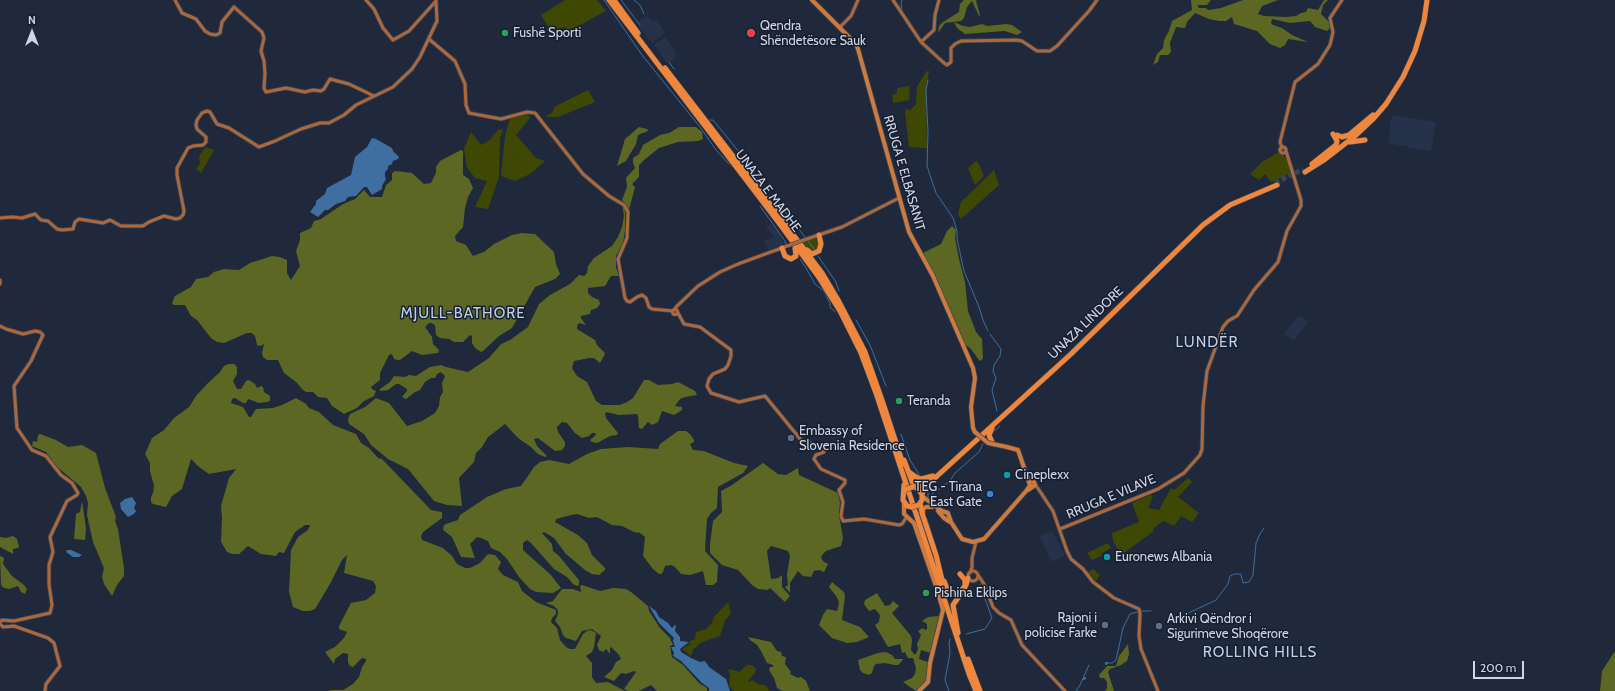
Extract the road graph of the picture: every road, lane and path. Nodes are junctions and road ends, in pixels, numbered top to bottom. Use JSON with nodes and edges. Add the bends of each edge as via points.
{"nodes":[{"id":1,"x":175,"y":0,"type":"edge"},
{"id":2,"x":366,"y":0,"type":"edge"},
{"id":3,"x":436,"y":0,"type":"edge"},
{"id":4,"x":610,"y":0,"type":"edge"},
{"id":5,"x":614,"y":0,"type":"edge"},
{"id":6,"x":812,"y":0,"type":"edge"},
{"id":7,"x":858,"y":0,"type":"edge"},
{"id":8,"x":893,"y":0,"type":"edge"},
{"id":9,"x":939,"y":0,"type":"edge"},
{"id":10,"x":1096,"y":0,"type":"edge"},
{"id":11,"x":1342,"y":0,"type":"edge"},
{"id":12,"x":1425,"y":0,"type":"edge"},
{"id":13,"x":840,"y":27,"type":"junction"},
{"id":14,"x":429,"y":39,"type":"junction"},
{"id":15,"x":920,"y":42,"type":"junction"},
{"id":16,"x":374,"y":97,"type":"junction"},
{"id":17,"x":1373,"y":115,"type":"junction"},
{"id":18,"x":1363,"y":130,"type":"junction"},
{"id":19,"x":1344,"y":146,"type":"junction"},
{"id":20,"x":1312,"y":164,"type":"junction"},
{"id":21,"x":899,"y":198,"type":"junction"},
{"id":22,"x":0,"y":218,"type":"edge"},
{"id":23,"x":781,"y":222,"type":"junction"},
{"id":24,"x":820,"y":235,"type":"junction"},
{"id":25,"x":781,"y":248,"type":"junction"},
{"id":26,"x":820,"y":275,"type":"junction"},
{"id":27,"x":0,"y":280,"type":"edge"},
{"id":28,"x":0,"y":284,"type":"edge"},
{"id":29,"x":674,"y":310,"type":"junction"},
{"id":30,"x":0,"y":326,"type":"edge"},
{"id":31,"x":1009,"y":410,"type":"junction"},
{"id":32,"x":884,"y":411,"type":"junction"},
{"id":33,"x":974,"y":431,"type":"joint"},
{"id":34,"x":991,"y":440,"type":"dead end"},
{"id":35,"x":908,"y":472,"type":"junction"},
{"id":36,"x":933,"y":476,"type":"junction"},
{"id":37,"x":1032,"y":485,"type":"junction"},
{"id":38,"x":915,"y":488,"type":"junction"},
{"id":39,"x":905,"y":490,"type":"junction"},
{"id":40,"x":922,"y":495,"type":"junction"},
{"id":41,"x":920,"y":504,"type":"junction"},
{"id":42,"x":932,"y":507,"type":"junction"},
{"id":43,"x":909,"y":508,"type":"junction"},
{"id":44,"x":923,"y":516,"type":"junction"},
{"id":45,"x":946,"y":516,"type":"junction"},
{"id":46,"x":906,"y":518,"type":"junction"},
{"id":47,"x":1060,"y":529,"type":"junction"},
{"id":48,"x":976,"y":542,"type":"junction"},
{"id":49,"x":936,"y":555,"type":"junction"},
{"id":50,"x":973,"y":563,"type":"junction"},
{"id":51,"x":960,"y":574,"type":"dead end"},
{"id":52,"x":977,"y":574,"type":"junction"},
{"id":53,"x":969,"y":575,"type":"junction"},
{"id":54,"x":974,"y":581,"type":"junction"},
{"id":55,"x":984,"y":583,"type":"junction"},
{"id":56,"x":942,"y":586,"type":"junction"},
{"id":57,"x":965,"y":587,"type":"junction"},
{"id":58,"x":0,"y":623,"type":"edge"},
{"id":59,"x":958,"y":633,"type":"junction"},
{"id":60,"x":45,"y":691,"type":"edge"},
{"id":61,"x":919,"y":691,"type":"edge"},
{"id":62,"x":976,"y":691,"type":"edge"},
{"id":63,"x":980,"y":691,"type":"edge"},
{"id":64,"x":1065,"y":691,"type":"edge"},
{"id":65,"x":1158,"y":691,"type":"edge"}],
"edges":[{"from":1,"to":16,"type":"street","via":[[182,13],[196,19],[210,34],[220,33],[222,22],[234,6],[262,32],[264,38],[261,51],[266,92],[286,88],[305,92],[321,90],[331,79],[349,84]]},
{"from":2,"to":3,"type":"street","via":[[393,40],[409,32]]},
{"from":3,"to":14,"type":"street","via":[[437,21]]},
{"from":4,"to":23,"type":"highway","name":"UNAZA E MADHE"},
{"from":5,"to":23,"type":"highway","name":"UNAZA E MADHE"},
{"from":6,"to":13,"type":"main road","name":"RRUGA E ELBASANIT"},
{"from":7,"to":13,"type":"street","via":[[851,16]]},
{"from":8,"to":15,"type":"street"},
{"from":9,"to":15,"type":"street","via":[[934,30]]},
{"from":10,"to":15,"type":"street","via":[[1091,9],[1057,46],[1047,52],[1036,51],[1022,41],[1016,40],[961,41],[951,48],[951,62],[947,65]]},
{"from":11,"to":47,"type":"street","name":"RRUGA E VILAVE","via":[[1330,18],[1333,32],[1330,44],[1318,64],[1295,82],[1280,142],[1281,151],[1288,156],[1301,206],[1286,233],[1278,262],[1236,317],[1223,327],[1207,371],[1200,455],[1184,473],[1158,489]]},
{"from":12,"to":17,"type":"highway","via":[[1417,37],[1407,63],[1392,90]]},
{"from":12,"to":18,"type":"highway","via":[[1419,38],[1408,69],[1386,104]]},
{"from":13,"to":21,"type":"main road","name":"RRUGA E ELBASANIT","via":[[858,49]]},
{"from":14,"to":16,"type":"street","via":[[406,75],[393,87]]},
{"from":14,"to":29,"type":"street","via":[[455,61],[465,84],[469,112],[498,119],[527,112],[534,113],[583,174],[626,207],[627,240],[618,259],[625,298],[630,302],[642,296],[652,309]]},
{"from":16,"to":22,"type":"street","via":[[356,105],[329,123],[301,129],[258,147],[229,128],[217,124],[210,112],[204,112],[196,122],[196,127],[206,137],[206,142],[188,148],[177,168],[184,211],[178,219],[164,216],[143,226],[118,225],[110,220],[103,223],[79,219],[71,229],[62,230],[55,228],[48,221],[41,220],[35,214],[22,218]]},
{"from":17,"to":20,"type":"highway","via":[[1348,138]]},
{"from":17,"to":20,"type":"highway","via":[[1349,135],[1335,135],[1336,145]]},
{"from":18,"to":19,"type":"highway"},
{"from":18,"to":19,"type":"highway","via":[[1360,137],[1364,140],[1352,141]]},
{"from":19,"to":20,"type":"highway","via":[[1304,171]]},
{"from":21,"to":24,"type":"street","via":[[842,227]]},
{"from":21,"to":33,"type":"main road","name":"RRUGA E ELBASANIT","via":[[909,232],[933,276],[972,365],[975,378],[971,407]]},
{"from":23,"to":24,"type":"highway","via":[[811,254],[816,254],[820,250]]},
{"from":23,"to":25,"type":"highway","via":[[781,229],[796,249],[796,256],[788,258]]},
{"from":23,"to":26,"type":"highway","name":"UNAZA E MADHE"},
{"from":24,"to":25,"type":"street","bridge":true},
{"from":24,"to":26,"type":"highway","via":[[821,249],[814,259]]},
{"from":25,"to":26,"type":"highway","via":[[787,259],[803,259]]},
{"from":25,"to":29,"type":"street","via":[[732,266],[711,277]]},
{"from":26,"to":32,"type":"highway","name":"UNAZA E MADHE","via":[[861,353]]},
{"from":27,"to":28,"type":"street"},
{"from":29,"to":46,"type":"street","via":[[684,324],[702,328],[731,350],[725,369],[713,374],[709,379],[711,393],[739,402],[766,396],[801,440],[824,448],[824,452],[816,454],[814,459],[821,469],[845,480],[839,490],[843,502],[843,521],[864,519],[899,525]]},
{"from":30,"to":58,"type":"street","via":[[20,334],[35,331],[43,335],[32,361],[14,386],[17,428],[32,450],[46,456],[61,475],[72,482],[78,493],[67,501],[50,536],[53,552],[49,565],[52,605],[50,613],[14,621],[2,620]]},
{"from":31,"to":34,"type":"highway","via":[[990,432]]},
{"from":31,"to":36,"type":"highway","name":"UNAZA LINDORE","via":[[1071,354],[1203,225],[1230,205],[1276,184],[1230,203],[1199,224],[1070,351]]},
{"from":31,"to":40,"type":"highway","name":"UNAZA LINDORE","via":[[926,487]]},
{"from":32,"to":35,"type":"highway","via":[[891,422]]},
{"from":32,"to":39,"type":"highway","via":[[890,445]]},
{"from":32,"to":56,"type":"highway"},
{"from":33,"to":37,"type":"main road","name":"RRUGA E VILAVE","bridge":true,"via":[[988,443],[1018,450]]},
{"from":35,"to":36,"type":"highway","via":[[918,478]]},
{"from":35,"to":38,"type":"highway"},
{"from":36,"to":38,"type":"highway","name":"UNAZA LINDORE","via":[[922,486]]},
{"from":37,"to":47,"type":"street","name":"RRUGA E VILAVE","via":[[1038,489],[1051,508]]},
{"from":37,"to":48,"type":"main road","via":[[989,535]]},
{"from":38,"to":39,"type":"highway","bridge":true},
{"from":38,"to":40,"type":"highway"},
{"from":39,"to":43,"type":"highway","via":[[902,498]]},
{"from":40,"to":41,"type":"highway"},
{"from":40,"to":45,"type":"main road"},
{"from":41,"to":42,"type":"main road","via":[[927,503]]},
{"from":41,"to":43,"type":"highway","bridge":true},
{"from":41,"to":44,"type":"highway"},
{"from":42,"to":44,"type":"main road","via":[[925,508]]},
{"from":42,"to":45,"type":"main road"},
{"from":43,"to":46,"type":"main road","via":[[904,514]]},
{"from":43,"to":56,"type":"highway","via":[[927,557]]},
{"from":44,"to":49,"type":"highway"},
{"from":45,"to":48,"type":"main road","via":[[962,539]]},
{"from":46,"to":61,"type":"main road","via":[[914,523],[943,610],[928,682]]},
{"from":47,"to":65,"type":"street","via":[[1071,558],[1093,582],[1118,600],[1139,609],[1140,649]]},
{"from":48,"to":50,"type":"street"},
{"from":49,"to":56,"type":"highway"},
{"from":49,"to":57,"type":"highway","via":[[949,592],[957,594]]},
{"from":50,"to":52,"type":"street"},
{"from":50,"to":53,"type":"street"},
{"from":51,"to":57,"type":"highway","via":[[965,580]]},
{"from":52,"to":53,"type":"street","via":[[972,572]]},
{"from":52,"to":54,"type":"street"},
{"from":52,"to":55,"type":"street"},
{"from":53,"to":54,"type":"street"},
{"from":53,"to":57,"type":"highway"},
{"from":54,"to":55,"type":"street"},
{"from":54,"to":59,"type":"highway","via":[[954,603]]},
{"from":55,"to":64,"type":"street","via":[[993,607],[1011,620],[1022,645]]},
{"from":56,"to":59,"type":"highway"},
{"from":56,"to":62,"type":"highway"},
{"from":58,"to":60,"type":"street","via":[[48,638],[54,643],[60,666],[46,684]]},
{"from":59,"to":63,"type":"highway"}]}
